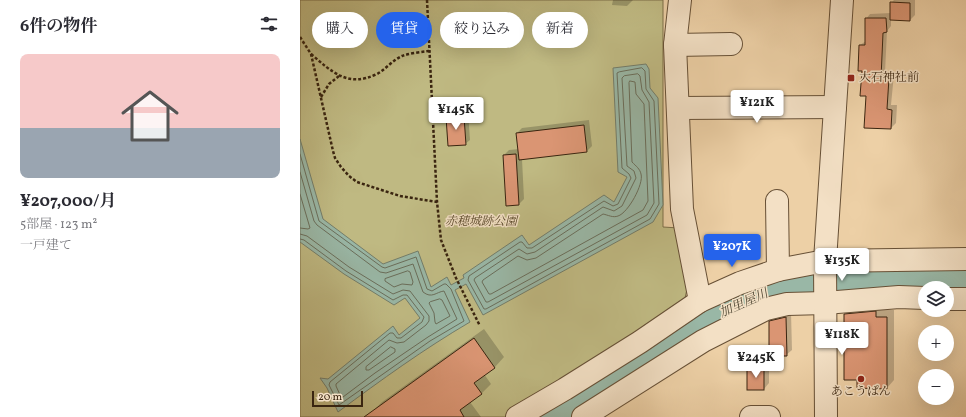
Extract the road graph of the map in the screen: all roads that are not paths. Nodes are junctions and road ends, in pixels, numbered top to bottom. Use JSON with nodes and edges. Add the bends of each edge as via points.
{"nodes":[{"id":1,"x":680,"y":0,"type":"edge"},
{"id":2,"x":842,"y":0,"type":"edge"},
{"id":3,"x":731,"y":44,"type":"dead end"},
{"id":4,"x":675,"y":45,"type":"junction"},
{"id":5,"x":835,"y":107,"type":"junction"},
{"id":6,"x":678,"y":108,"type":"junction"},
{"id":7,"x":777,"y":201,"type":"dead end"},
{"id":8,"x":966,"y":259,"type":"edge"},
{"id":9,"x":825,"y":264,"type":"junction"},
{"id":10,"x":778,"y":270,"type":"junction"},
{"id":11,"x":918,"y":298,"type":"edge"},
{"id":12,"x":954,"y":298,"type":"edge"},
{"id":13,"x":966,"y":299,"type":"edge"},
{"id":14,"x":825,"y":300,"type":"junction"},
{"id":15,"x":700,"y":301,"type":"junction"},
{"id":16,"x":517,"y":417,"type":"edge"},
{"id":17,"x":583,"y":417,"type":"edge"},
{"id":18,"x":751,"y":417,"type":"edge"},
{"id":19,"x":769,"y":417,"type":"edge"},
{"id":20,"x":826,"y":417,"type":"edge"}],
"edges":[{"from":1,"to":4,"type":"street"},
{"from":2,"to":5,"type":"street"},
{"from":3,"to":4,"type":"street"},
{"from":4,"to":6,"type":"street"},
{"from":5,"to":6,"type":"street"},
{"from":5,"to":9,"type":"street"},
{"from":6,"to":15,"type":"street","via":[[682,209]]},
{"from":7,"to":10,"type":"street"},
{"from":8,"to":9,"type":"street"},
{"from":9,"to":10,"type":"street"},
{"from":9,"to":14,"type":"street"},
{"from":10,"to":15,"type":"street"},
{"from":11,"to":14,"type":"street"},
{"from":12,"to":13,"type":"street"},
{"from":14,"to":17,"type":"street","via":[[766,309],[703,341]]},
{"from":14,"to":20,"type":"street"},
{"from":15,"to":16,"type":"street","via":[[634,346]]},
{"from":18,"to":19,"type":"street"}]}
